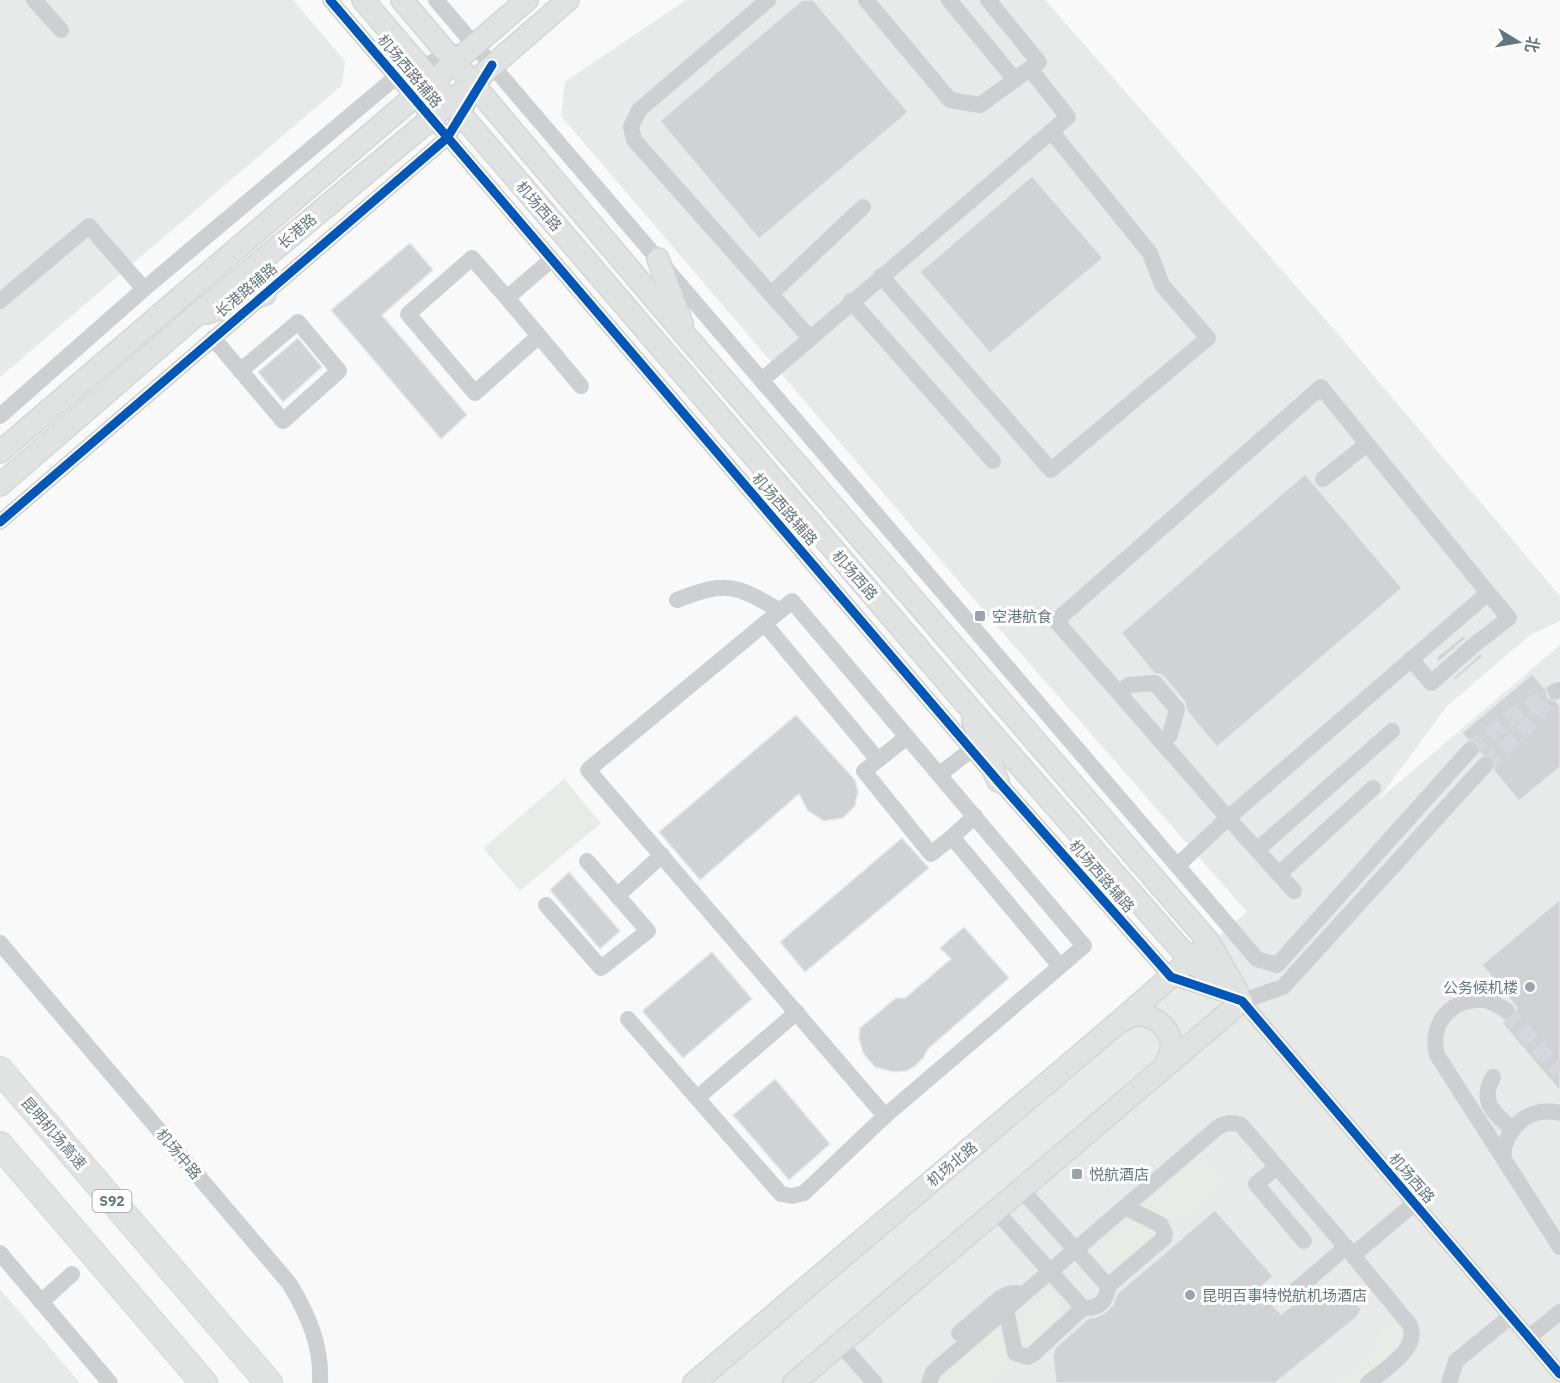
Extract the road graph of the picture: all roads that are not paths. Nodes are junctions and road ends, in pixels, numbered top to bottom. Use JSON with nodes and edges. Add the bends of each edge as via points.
{"nodes":[{"id":1,"x":34,"y":0,"type":"edge"},
{"id":2,"x":330,"y":0,"type":"edge"},
{"id":3,"x":363,"y":0,"type":"edge"},
{"id":4,"x":402,"y":0,"type":"edge"},
{"id":5,"x":436,"y":0,"type":"edge"},
{"id":6,"x":527,"y":0,"type":"edge"},
{"id":7,"x":568,"y":0,"type":"edge"},
{"id":8,"x":768,"y":0,"type":"edge"},
{"id":9,"x":866,"y":0,"type":"edge"},
{"id":10,"x":949,"y":0,"type":"edge"},
{"id":11,"x":988,"y":0,"type":"edge"},
{"id":12,"x":61,"y":30,"type":"dead end"},
{"id":13,"x":475,"y":45,"type":"junction"},
{"id":14,"x":452,"y":59,"type":"junction"},
{"id":15,"x":492,"y":65,"type":"junction"},
{"id":16,"x":1030,"y":69,"type":"junction"},
{"id":17,"x":426,"y":75,"type":"junction"},
{"id":18,"x":396,"y":77,"type":"junction"},
{"id":19,"x":1015,"y":80,"type":"junction"},
{"id":20,"x":474,"y":87,"type":"junction"},
{"id":21,"x":413,"y":98,"type":"junction"},
{"id":22,"x":455,"y":109,"type":"junction"},
{"id":23,"x":431,"y":119,"type":"junction"},
{"id":24,"x":1051,"y":131,"type":"junction"},
{"id":25,"x":447,"y":138,"type":"junction"},
{"id":26,"x":863,"y":207,"type":"dead end"},
{"id":27,"x":658,"y":259,"type":"junction"},
{"id":28,"x":551,"y":260,"type":"junction"},
{"id":29,"x":881,"y":276,"type":"junction"},
{"id":30,"x":144,"y":288,"type":"junction"},
{"id":31,"x":265,"y":294,"type":"junction"},
{"id":32,"x":771,"y":294,"type":"junction"},
{"id":33,"x":507,"y":298,"type":"junction"},
{"id":34,"x":851,"y":301,"type":"junction"},
{"id":35,"x":0,"y":302,"type":"edge"},
{"id":36,"x":195,"y":317,"type":"junction"},
{"id":37,"x":539,"y":336,"type":"junction"},
{"id":38,"x":687,"y":337,"type":"junction"},
{"id":39,"x":809,"y":337,"type":"junction"},
{"id":40,"x":213,"y":338,"type":"junction"},
{"id":41,"x":240,"y":370,"type":"junction"},
{"id":42,"x":762,"y":380,"type":"junction"},
{"id":43,"x":581,"y":386,"type":"dead end"},
{"id":44,"x":0,"y":416,"type":"edge"},
{"id":45,"x":1367,"y":444,"type":"junction"},
{"id":46,"x":0,"y":452,"type":"edge"},
{"id":47,"x":993,"y":460,"type":"dead end"},
{"id":48,"x":1323,"y":479,"type":"dead end"},
{"id":49,"x":0,"y":485,"type":"edge"},
{"id":50,"x":0,"y":522,"type":"edge"},
{"id":51,"x":1488,"y":593,"type":"junction"},
{"id":52,"x":676,"y":600,"type":"dead end"},
{"id":53,"x":780,"y":611,"type":"junction"},
{"id":54,"x":765,"y":624,"type":"junction"},
{"id":55,"x":1411,"y":659,"type":"junction"},
{"id":56,"x":1119,"y":693,"type":"junction"},
{"id":57,"x":966,"y":704,"type":"junction"},
{"id":58,"x":1392,"y":731,"type":"dead end"},
{"id":59,"x":907,"y":737,"type":"junction"},
{"id":60,"x":1162,"y":742,"type":"junction"},
{"id":61,"x":972,"y":750,"type":"junction"},
{"id":62,"x":1470,"y":750,"type":"tunnel mouth"},
{"id":63,"x":878,"y":760,"type":"junction"},
{"id":64,"x":1485,"y":765,"type":"tunnel mouth"},
{"id":65,"x":940,"y":774,"type":"junction"},
{"id":66,"x":998,"y":781,"type":"junction"},
{"id":67,"x":1373,"y":788,"type":"dead end"},
{"id":68,"x":975,"y":816,"type":"junction"},
{"id":69,"x":1228,"y":818,"type":"junction"},
{"id":70,"x":952,"y":837,"type":"junction"},
{"id":71,"x":1257,"y":850,"type":"junction"},
{"id":72,"x":662,"y":855,"type":"junction"},
{"id":73,"x":587,"y":861,"type":"dead end"},
{"id":74,"x":1178,"y":865,"type":"junction"},
{"id":75,"x":1279,"y":874,"type":"junction"},
{"id":76,"x":1294,"y":891,"type":"dead end"},
{"id":77,"x":617,"y":896,"type":"junction"},
{"id":78,"x":546,"y":905,"type":"dead end"},
{"id":79,"x":1209,"y":942,"type":"junction"},
{"id":80,"x":0,"y":944,"type":"edge"},
{"id":81,"x":1190,"y":960,"type":"junction"},
{"id":82,"x":1060,"y":966,"type":"junction"},
{"id":83,"x":1171,"y":977,"type":"junction"},
{"id":84,"x":1242,"y":1001,"type":"junction"},
{"id":85,"x":1506,"y":1010,"type":"tunnel mouth"},
{"id":86,"x":797,"y":1012,"type":"junction"},
{"id":87,"x":628,"y":1019,"type":"dead end"},
{"id":88,"x":1120,"y":1021,"type":"junction"},
{"id":89,"x":0,"y":1070,"type":"edge"},
{"id":90,"x":1161,"y":1071,"type":"junction"},
{"id":91,"x":1493,"y":1077,"type":"dead end"},
{"id":92,"x":697,"y":1098,"type":"junction"},
{"id":93,"x":1560,"y":1113,"type":"edge"},
{"id":94,"x":885,"y":1116,"type":"junction"},
{"id":95,"x":1512,"y":1129,"type":"junction"},
{"id":96,"x":0,"y":1145,"type":"edge"},
{"id":97,"x":1503,"y":1156,"type":"junction"},
{"id":98,"x":1277,"y":1167,"type":"junction"},
{"id":99,"x":1022,"y":1189,"type":"junction"},
{"id":100,"x":1415,"y":1203,"type":"junction"},
{"id":101,"x":1125,"y":1207,"type":"junction"},
{"id":102,"x":996,"y":1211,"type":"junction"},
{"id":103,"x":1304,"y":1241,"type":"dead end"},
{"id":104,"x":1560,"y":1247,"type":"edge"},
{"id":105,"x":1075,"y":1250,"type":"junction"},
{"id":106,"x":1350,"y":1251,"type":"junction"},
{"id":107,"x":0,"y":1253,"type":"edge"},
{"id":108,"x":1049,"y":1272,"type":"junction"},
{"id":109,"x":72,"y":1274,"type":"dead end"},
{"id":110,"x":1108,"y":1286,"type":"junction"},
{"id":111,"x":1024,"y":1293,"type":"junction"},
{"id":112,"x":1288,"y":1297,"type":"dead end"},
{"id":113,"x":41,"y":1302,"type":"junction"},
{"id":114,"x":1083,"y":1308,"type":"junction"},
{"id":115,"x":1006,"y":1309,"type":"junction"},
{"id":116,"x":1560,"y":1312,"type":"edge"},
{"id":117,"x":1511,"y":1316,"type":"junction"},
{"id":118,"x":958,"y":1333,"type":"dead end"},
{"id":119,"x":1529,"y":1337,"type":"junction"},
{"id":120,"x":840,"y":1344,"type":"junction"},
{"id":121,"x":196,"y":1374,"type":"edge"},
{"id":122,"x":1560,"y":1374,"type":"edge"},
{"id":123,"x":869,"y":1381,"type":"edge"},
{"id":124,"x":110,"y":1383,"type":"edge"},
{"id":125,"x":268,"y":1383,"type":"edge"},
{"id":126,"x":320,"y":1383,"type":"edge"},
{"id":127,"x":694,"y":1383,"type":"edge"},
{"id":128,"x":794,"y":1383,"type":"edge"},
{"id":129,"x":929,"y":1383,"type":"edge"},
{"id":130,"x":1368,"y":1383,"type":"edge"},
{"id":131,"x":1449,"y":1383,"type":"edge"}],
"edges":[{"from":1,"to":12,"type":"street"},
{"from":2,"to":18,"type":"street","name":"机场西路辅路"},
{"from":3,"to":17,"type":"main road","name":"机场西路"},
{"from":4,"to":14,"type":"main road","name":"机场西路"},
{"from":5,"to":13,"type":"street"},
{"from":6,"to":13,"type":"main road","name":"长港路"},
{"from":7,"to":15,"type":"main road","name":"长港路"},
{"from":8,"to":32,"type":"street","via":[[639,110],[631,127],[634,140]]},
{"from":9,"to":19,"type":"street","via":[[950,100],[980,105]]},
{"from":10,"to":19,"type":"street"},
{"from":11,"to":16,"type":"street","via":[[1039,62]]},
{"from":13,"to":14,"type":"main road","name":"长港路"},
{"from":13,"to":15,"type":"street"},
{"from":14,"to":17,"type":"main road","name":"长港路"},
{"from":14,"to":20,"type":"main road","name":"机场西路"},
{"from":15,"to":20,"type":"main road","name":"长港路"},
{"from":15,"to":27,"type":"street"},
{"from":16,"to":19,"type":"street"},
{"from":16,"to":24,"type":"street","via":[[1068,117]]},
{"from":17,"to":18,"type":"street"},
{"from":17,"to":21,"type":"main road","name":"长港路"},
{"from":17,"to":22,"type":"main road","name":"机场西路"},
{"from":18,"to":21,"type":"street","name":"机场西路辅路"},
{"from":18,"to":30,"type":"street"},
{"from":20,"to":22,"type":"main road","name":"长港路"},
{"from":20,"to":38,"type":"main road","name":"机场西路"},
{"from":21,"to":23,"type":"street","name":"机场西路辅路"},
{"from":21,"to":46,"type":"main road","name":"长港路"},
{"from":22,"to":23,"type":"main road","name":"长港路"},
{"from":22,"to":25,"type":"street","name":"长港路辅路"},
{"from":22,"to":57,"type":"main road","name":"机场西路"},
{"from":23,"to":25,"type":"street","name":"机场西路辅路"},
{"from":23,"to":36,"type":"main road","name":"长港路"},
{"from":24,"to":29,"type":"street"},
{"from":24,"to":29,"type":"street","via":[[1150,253],[1162,285],[1208,338],[1051,470]]},
{"from":25,"to":28,"type":"street","name":"机场西路辅路"},
{"from":25,"to":31,"type":"street","name":"长港路辅路"},
{"from":26,"to":32,"type":"street"},
{"from":27,"to":38,"type":"main road"},
{"from":27,"to":42,"type":"street"},
{"from":28,"to":33,"type":"street"},
{"from":28,"to":61,"type":"street","name":"机场西路辅路"},
{"from":29,"to":34,"type":"street"},
{"from":30,"to":35,"type":"street","via":[[89,226]]},
{"from":30,"to":44,"type":"street"},
{"from":31,"to":36,"type":"main road"},
{"from":31,"to":40,"type":"street","name":"长港路辅路"},
{"from":32,"to":39,"type":"street"},
{"from":33,"to":37,"type":"street"},
{"from":33,"to":37,"type":"street","via":[[472,258],[408,314],[474,393]]},
{"from":34,"to":39,"type":"street"},
{"from":34,"to":47,"type":"street"},
{"from":36,"to":49,"type":"main road","name":"长港路"},
{"from":37,"to":43,"type":"street"},
{"from":38,"to":79,"type":"main road","name":"机场西路"},
{"from":39,"to":42,"type":"street"},
{"from":40,"to":41,"type":"street"},
{"from":40,"to":50,"type":"street","name":"长港路辅路"},
{"from":41,"to":41,"type":"street","via":[[283,421],[339,370],[298,322]]},
{"from":42,"to":74,"type":"street"},
{"from":45,"to":48,"type":"street"},
{"from":45,"to":51,"type":"street"},
{"from":45,"to":56,"type":"street","via":[[1321,387],[1056,621]]},
{"from":51,"to":55,"type":"street"},
{"from":51,"to":55,"type":"street","via":[[1509,618],[1431,683]]},
{"from":52,"to":53,"type":"street","via":[[705,589],[735,588]]},
{"from":53,"to":54,"type":"street"},
{"from":53,"to":59,"type":"street","via":[[792,601]]},
{"from":54,"to":63,"type":"street"},
{"from":54,"to":72,"type":"street","via":[[588,770]]},
{"from":55,"to":69,"type":"street"},
{"from":56,"to":60,"type":"street"},
{"from":56,"to":60,"type":"street","via":[[1129,685],[1155,683],[1177,709],[1170,735]]},
{"from":57,"to":66,"type":"main road"},
{"from":57,"to":81,"type":"main road","name":"机场西路"},
{"from":58,"to":71,"type":"street"},
{"from":59,"to":63,"type":"street"},
{"from":59,"to":65,"type":"street"},
{"from":60,"to":69,"type":"street"},
{"from":61,"to":65,"type":"street"},
{"from":61,"to":66,"type":"street","name":"机场西路辅路"},
{"from":62,"to":74,"type":"street","via":[[1277,965],[1257,959]]},
{"from":63,"to":70,"type":"street","via":[[864,771],[931,854]]},
{"from":64,"to":84,"type":"street","via":[[1283,987]]},
{"from":65,"to":68,"type":"street"},
{"from":66,"to":83,"type":"street","name":"机场西路辅路"},
{"from":67,"to":75,"type":"street"},
{"from":68,"to":70,"type":"street"},
{"from":68,"to":82,"type":"street","via":[[1084,946]]},
{"from":69,"to":71,"type":"street"},
{"from":69,"to":74,"type":"street"},
{"from":70,"to":82,"type":"street"},
{"from":71,"to":75,"type":"street"},
{"from":72,"to":77,"type":"street"},
{"from":72,"to":86,"type":"street"},
{"from":73,"to":77,"type":"street"},
{"from":75,"to":76,"type":"street"},
{"from":77,"to":78,"type":"street","via":[[648,931],[601,968]]},
{"from":79,"to":81,"type":"main road","name":"机场北路"},
{"from":79,"to":84,"type":"main road","name":"机场西路"},
{"from":80,"to":126,"type":"street","name":"机场中路","via":[[289,1283],[312,1328]]},
{"from":81,"to":83,"type":"main road","name":"机场北路"},
{"from":81,"to":84,"type":"main road","name":"机场西路"},
{"from":82,"to":94,"type":"street"},
{"from":83,"to":84,"type":"street","name":"机场西路辅路"},
{"from":83,"to":88,"type":"main road","name":"机场北路"},
{"from":84,"to":90,"type":"main road"},
{"from":84,"to":100,"type":"street","name":"机场西路"},
{"from":85,"to":97,"type":"street","via":[[1483,1000],[1456,1005],[1443,1016],[1434,1039],[1437,1055]]},
{"from":86,"to":92,"type":"street"},
{"from":86,"to":94,"type":"street"},
{"from":87,"to":92,"type":"street"},
{"from":88,"to":90,"type":"main road","via":[[1136,1015],[1151,1017],[1164,1027],[1171,1041],[1170,1057]]},
{"from":88,"to":127,"type":"main road","name":"机场北路"},
{"from":89,"to":125,"type":"highway","name":"昆明机场高速","number":"S92"},
{"from":90,"to":99,"type":"main road"},
{"from":91,"to":95,"type":"street","via":[[1488,1090],[1489,1104]]},
{"from":92,"to":94,"type":"street","via":[[781,1194],[792,1196],[804,1193]]},
{"from":93,"to":95,"type":"street","via":[[1537,1112]]},
{"from":95,"to":97,"type":"street"},
{"from":96,"to":121,"type":"highway"},
{"from":97,"to":104,"type":"street"},
{"from":98,"to":101,"type":"street","via":[[1241,1125],[1226,1123]]},
{"from":98,"to":103,"type":"street","via":[[1256,1184]]},
{"from":98,"to":106,"type":"street"},
{"from":99,"to":102,"type":"main road"},
{"from":99,"to":105,"type":"street"},
{"from":100,"to":106,"type":"street"},
{"from":100,"to":117,"type":"street","name":"机场西路"},
{"from":101,"to":105,"type":"street"},
{"from":101,"to":110,"type":"street","via":[[1161,1225],[1166,1234]]},
{"from":102,"to":108,"type":"street"},
{"from":102,"to":120,"type":"main road"},
{"from":105,"to":108,"type":"street"},
{"from":105,"to":110,"type":"street"},
{"from":106,"to":112,"type":"street"},
{"from":106,"to":130,"type":"street","via":[[1413,1332],[1409,1348]]},
{"from":107,"to":113,"type":"street"},
{"from":108,"to":111,"type":"street"},
{"from":108,"to":114,"type":"street"},
{"from":109,"to":113,"type":"street"},
{"from":110,"to":114,"type":"street","via":[[1104,1301]]},
{"from":111,"to":115,"type":"street"},
{"from":111,"to":118,"type":"street","via":[[1000,1298]]},
{"from":113,"to":124,"type":"street"},
{"from":114,"to":115,"type":"street","via":[[1027,1357],[1015,1353]]},
{"from":115,"to":129,"type":"street","via":[[933,1372]]},
{"from":116,"to":119,"type":"street"},
{"from":117,"to":119,"type":"street","name":"机场西路"},
{"from":117,"to":131,"type":"street","via":[[1456,1361]]},
{"from":119,"to":122,"type":"street","name":"机场西路"},
{"from":120,"to":123,"type":"street"},
{"from":120,"to":128,"type":"main road"}]}
